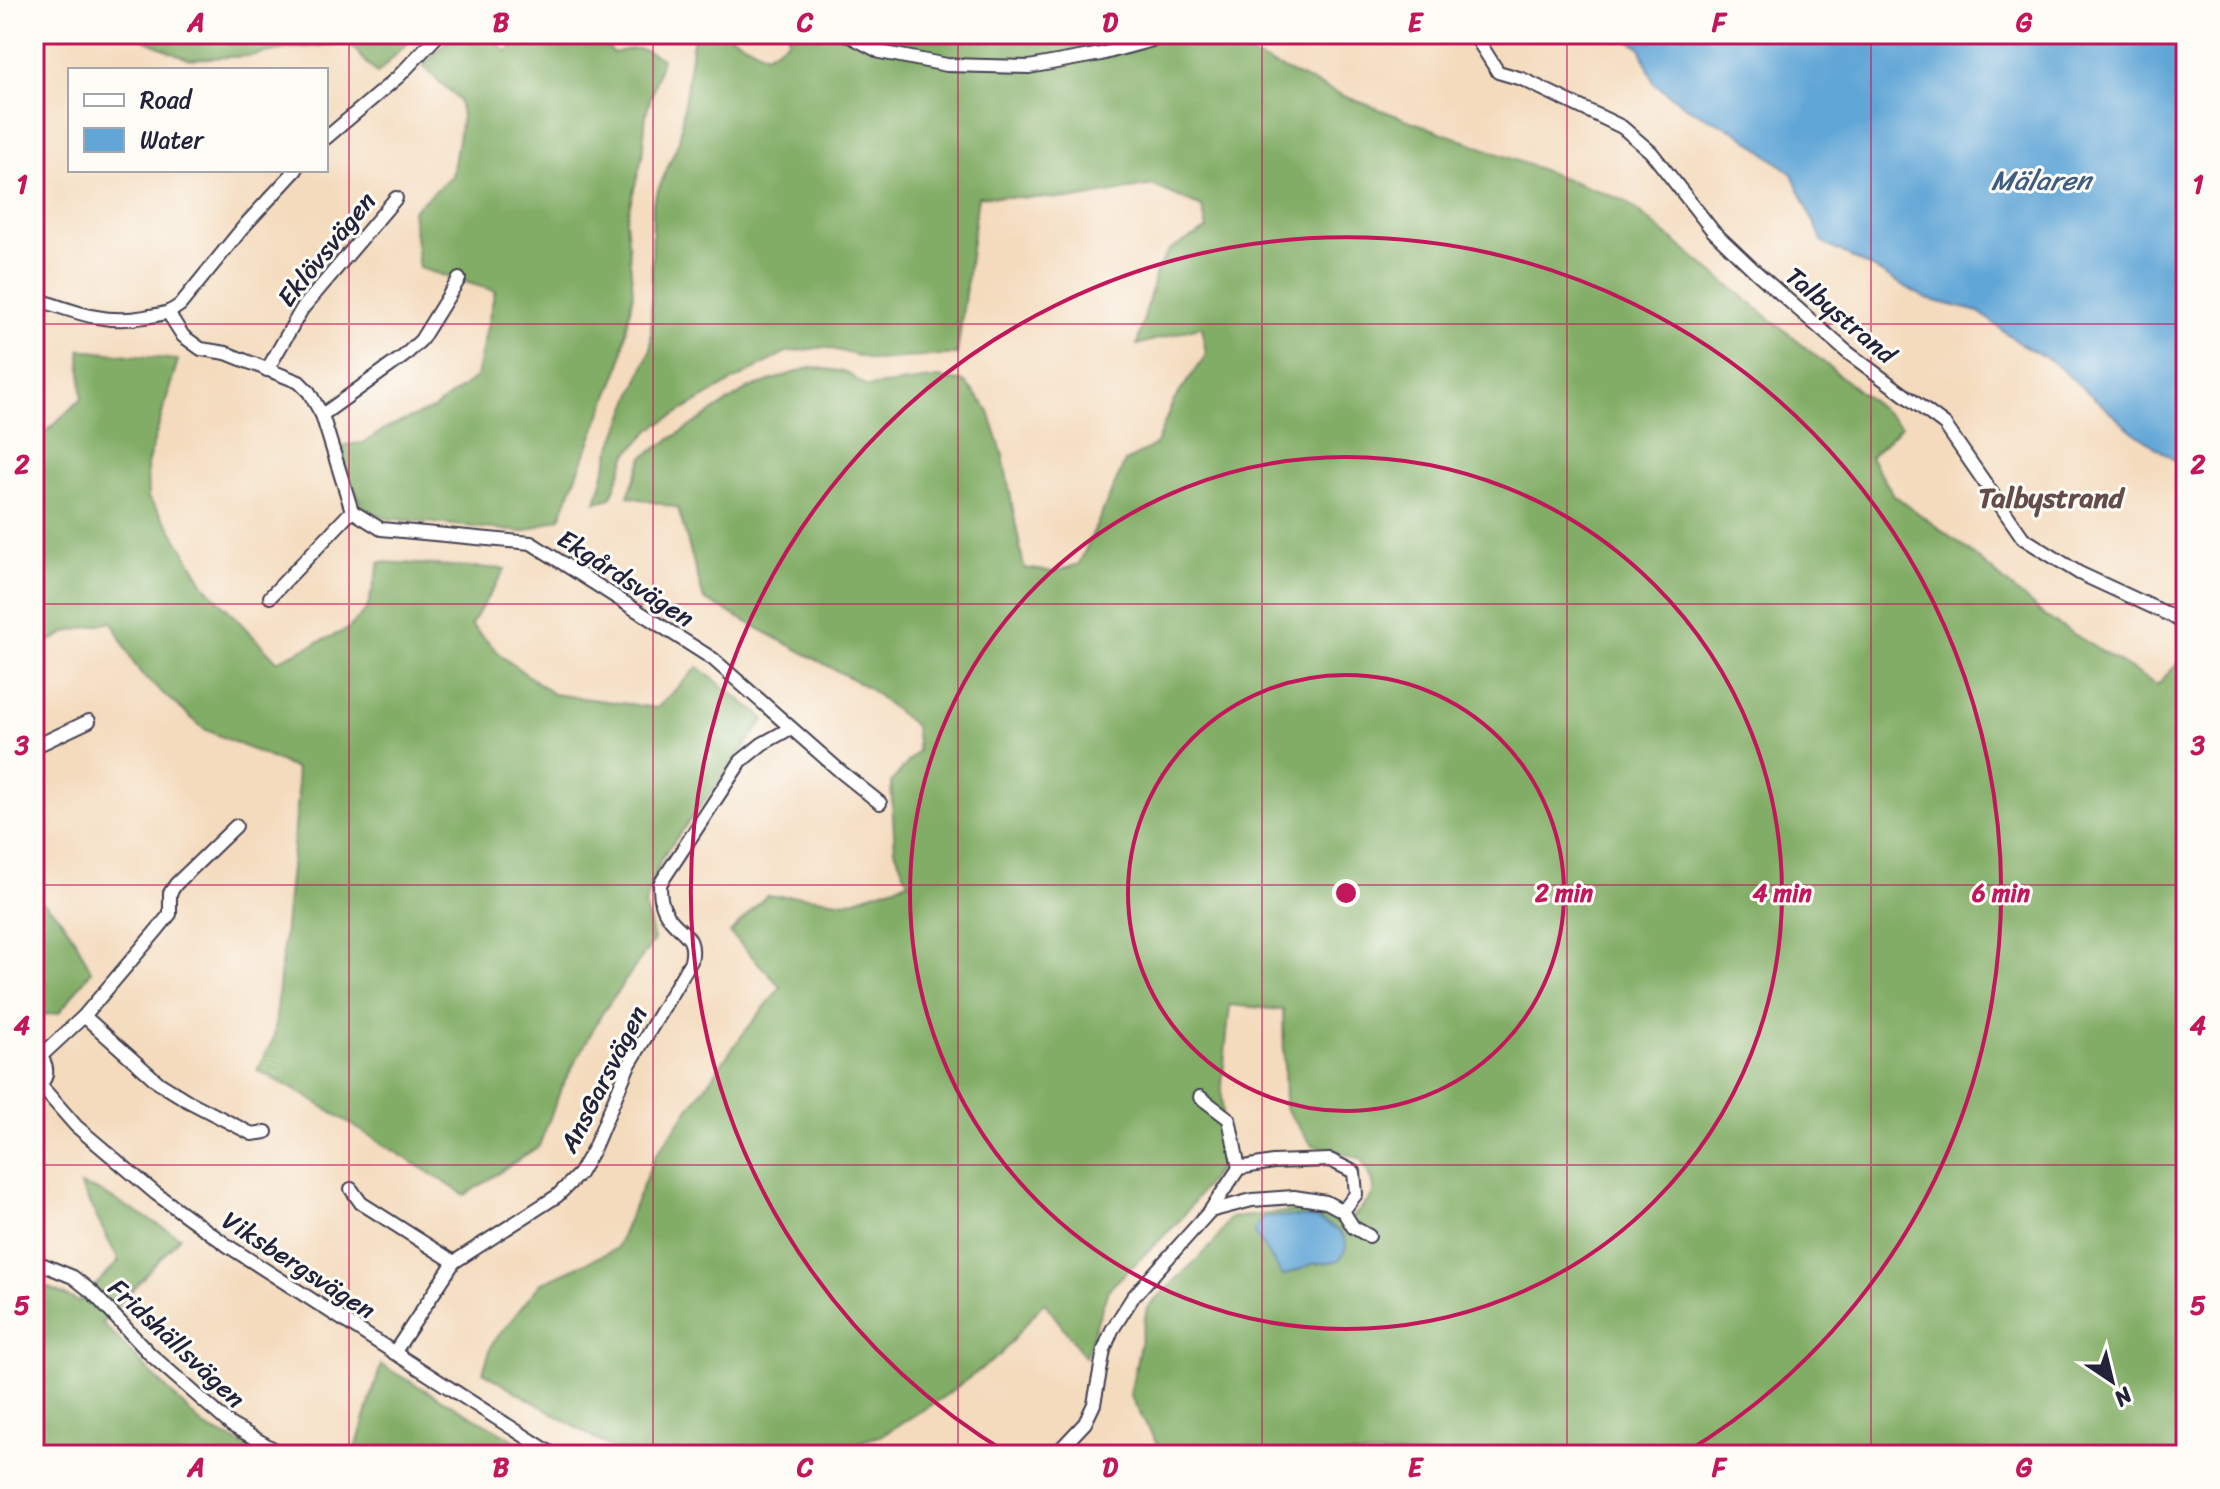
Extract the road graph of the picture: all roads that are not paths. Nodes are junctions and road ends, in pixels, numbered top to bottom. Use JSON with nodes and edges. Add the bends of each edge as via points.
{"nodes":[{"id":1,"x":439,"y":34,"type":"edge"},
{"id":2,"x":846,"y":34,"type":"edge"},
{"id":3,"x":1174,"y":34,"type":"edge"},
{"id":4,"x":1474,"y":34,"type":"edge"},
{"id":5,"x":328,"y":136,"type":"edge"},
{"id":6,"x":294,"y":172,"type":"edge"},
{"id":7,"x":396,"y":198,"type":"dead end"},
{"id":8,"x":459,"y":279,"type":"dead end"},
{"id":9,"x":34,"y":298,"type":"edge"},
{"id":10,"x":169,"y":314,"type":"junction"},
{"id":11,"x":267,"y":370,"type":"junction"},
{"id":12,"x":322,"y":415,"type":"junction"},
{"id":13,"x":352,"y":511,"type":"junction"},
{"id":14,"x":270,"y":597,"type":"dead end"},
{"id":15,"x":2186,"y":625,"type":"edge"},
{"id":16,"x":89,"y":721,"type":"dead end"},
{"id":17,"x":791,"y":728,"type":"junction"},
{"id":18,"x":34,"y":747,"type":"edge"},
{"id":19,"x":880,"y":803,"type":"dead end"},
{"id":20,"x":236,"y":826,"type":"dead end"},
{"id":21,"x":84,"y":1016,"type":"junction"},
{"id":22,"x":38,"y":1054,"type":"edge"},
{"id":23,"x":37,"y":1086,"type":"edge"},
{"id":24,"x":1200,"y":1097,"type":"dead end"},
{"id":25,"x":266,"y":1132,"type":"dead end"},
{"id":26,"x":1239,"y":1168,"type":"junction"},
{"id":27,"x":351,"y":1189,"type":"dead end"},
{"id":28,"x":1210,"y":1211,"type":"junction"},
{"id":29,"x":1343,"y":1211,"type":"junction"},
{"id":30,"x":1369,"y":1236,"type":"dead end"},
{"id":31,"x":34,"y":1261,"type":"edge"},
{"id":32,"x":454,"y":1262,"type":"junction"},
{"id":33,"x":394,"y":1353,"type":"junction"},
{"id":34,"x":292,"y":1455,"type":"edge"},
{"id":35,"x":554,"y":1455,"type":"edge"},
{"id":36,"x":1055,"y":1455,"type":"edge"}],
"edges":[{"from":1,"to":5,"type":"street"},
{"from":2,"to":3,"type":"street","via":[[880,52],[947,65],[1029,67]]},
{"from":4,"to":15,"type":"street","name":"Talbystrand","via":[[1498,72],[1622,127],[1651,152],[1713,231],[1756,272],[1847,352],[1945,425],[2023,538],[2079,573]]},
{"from":6,"to":10,"type":"street"},
{"from":7,"to":11,"type":"street","name":"Eklövsvägen","via":[[302,309]]},
{"from":8,"to":12,"type":"street","via":[[421,340]]},
{"from":9,"to":10,"type":"street","via":[[96,319]]},
{"from":10,"to":11,"type":"street","via":[[183,336],[201,349]]},
{"from":11,"to":12,"type":"street","via":[[299,382]]},
{"from":12,"to":13,"type":"street"},
{"from":13,"to":14,"type":"street"},
{"from":13,"to":17,"type":"street","name":"Ekgårdsvägen","via":[[381,529],[531,543],[713,659]]},
{"from":16,"to":18,"type":"street"},
{"from":17,"to":19,"type":"street","name":"Ekgårdsvägen"},
{"from":17,"to":32,"type":"street","name":"AnsGarsvägen","via":[[741,761],[660,884],[660,901],[694,949],[691,961],[628,1067],[579,1174],[557,1196]]},
{"from":20,"to":21,"type":"street","via":[[176,884],[170,893],[170,914]]},
{"from":21,"to":22,"type":"street"},
{"from":21,"to":25,"type":"street","via":[[159,1083],[252,1134]]},
{"from":22,"to":23,"type":"street","via":[[47,1071]]},
{"from":23,"to":33,"type":"street","name":"Viksbergsvägen","via":[[155,1193]]},
{"from":24,"to":26,"type":"street","via":[[1229,1119]]},
{"from":26,"to":28,"type":"street"},
{"from":26,"to":29,"type":"street","via":[[1330,1160],[1354,1172],[1356,1194]]},
{"from":27,"to":32,"type":"street","via":[[361,1203]]},
{"from":28,"to":29,"type":"street","via":[[1294,1197]]},
{"from":28,"to":36,"type":"street","via":[[1133,1297],[1112,1330],[1094,1404],[1085,1423]]},
{"from":29,"to":30,"type":"street","via":[[1353,1227]]},
{"from":31,"to":34,"type":"street","name":"Fridshällsvägen","via":[[73,1277],[92,1292],[150,1354],[231,1425]]},
{"from":32,"to":33,"type":"street","name":"AnsGarsvägen"},
{"from":33,"to":35,"type":"street","name":"Viksbergsvägen"}]}
